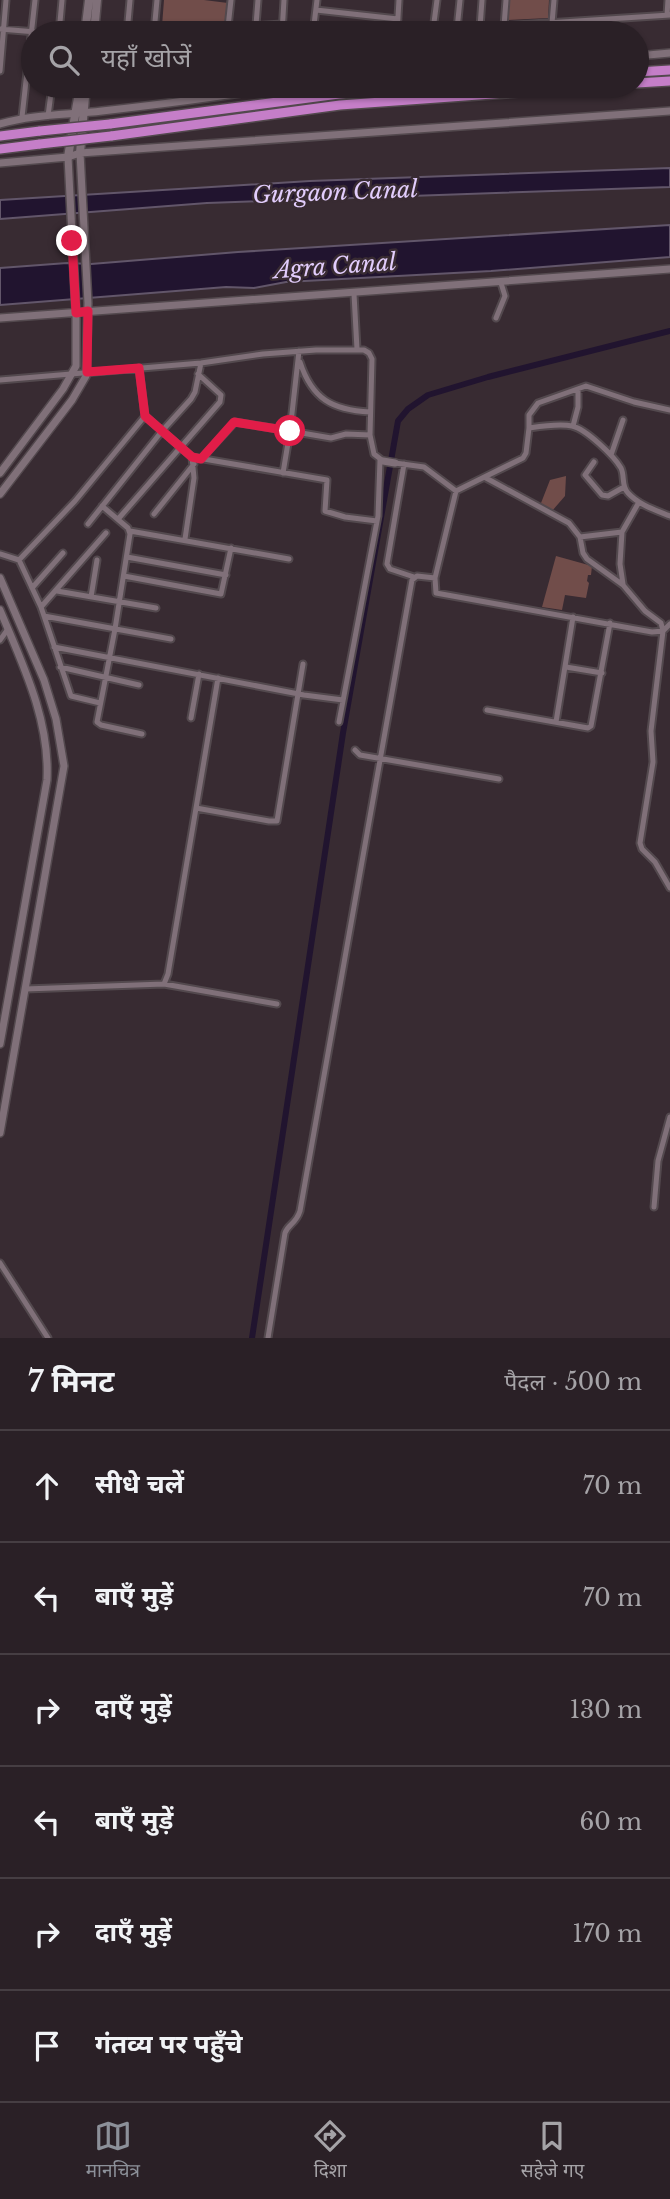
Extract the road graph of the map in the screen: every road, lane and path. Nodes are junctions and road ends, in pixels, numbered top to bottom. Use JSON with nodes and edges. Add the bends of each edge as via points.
{"nodes":[{"id":1,"x":6,"y":0,"type":"edge"},
{"id":2,"x":35,"y":0,"type":"edge"},
{"id":3,"x":62,"y":0,"type":"edge"},
{"id":4,"x":89,"y":0,"type":"edge"},
{"id":5,"x":97,"y":0,"type":"edge"},
{"id":6,"x":130,"y":0,"type":"edge"},
{"id":7,"x":157,"y":0,"type":"edge"},
{"id":8,"x":231,"y":0,"type":"edge"},
{"id":9,"x":258,"y":0,"type":"edge"},
{"id":10,"x":284,"y":0,"type":"edge"},
{"id":11,"x":317,"y":0,"type":"edge"},
{"id":12,"x":399,"y":0,"type":"edge"},
{"id":13,"x":437,"y":0,"type":"edge"},
{"id":14,"x":460,"y":0,"type":"edge"},
{"id":15,"x":482,"y":0,"type":"edge"},
{"id":16,"x":506,"y":0,"type":"edge"},
{"id":17,"x":554,"y":0,"type":"edge"},
{"id":18,"x":668,"y":0,"type":"edge"},
{"id":19,"x":316,"y":10,"type":"junction"},
{"id":20,"x":669,"y":15,"type":"edge"},
{"id":21,"x":398,"y":19,"type":"joint"},
{"id":22,"x":33,"y":21,"type":"edge"},
{"id":23,"x":60,"y":21,"type":"edge"},
{"id":24,"x":86,"y":21,"type":"edge"},
{"id":25,"x":95,"y":21,"type":"edge"},
{"id":26,"x":128,"y":21,"type":"edge"},
{"id":27,"x":155,"y":21,"type":"edge"},
{"id":28,"x":229,"y":21,"type":"edge"},
{"id":29,"x":256,"y":21,"type":"edge"},
{"id":30,"x":282,"y":21,"type":"edge"},
{"id":31,"x":315,"y":21,"type":"edge"},
{"id":32,"x":434,"y":21,"type":"edge"},
{"id":33,"x":458,"y":21,"type":"edge"},
{"id":34,"x":480,"y":21,"type":"edge"},
{"id":35,"x":504,"y":21,"type":"edge"},
{"id":36,"x":552,"y":21,"type":"edge"},
{"id":37,"x":581,"y":21,"type":"edge"},
{"id":38,"x":1,"y":29,"type":"edge"},
{"id":39,"x":21,"y":30,"type":"edge"},
{"id":40,"x":670,"y":54,"type":"edge"},
{"id":41,"x":649,"y":55,"type":"edge"},
{"id":42,"x":670,"y":69,"type":"edge"},
{"id":43,"x":649,"y":70,"type":"edge"},
{"id":44,"x":0,"y":71,"type":"edge"},
{"id":45,"x":670,"y":81,"type":"edge"},
{"id":46,"x":649,"y":82,"type":"edge"},
{"id":47,"x":24,"y":98,"type":"edge"},
{"id":48,"x":50,"y":98,"type":"edge"},
{"id":49,"x":80,"y":98,"type":"edge"},
{"id":50,"x":83,"y":98,"type":"edge"},
{"id":51,"x":217,"y":98,"type":"edge"},
{"id":52,"x":302,"y":98,"type":"edge"},
{"id":53,"x":437,"y":98,"type":"edge"},
{"id":54,"x":670,"y":111,"type":"edge"},
{"id":55,"x":79,"y":113,"type":"junction"},
{"id":56,"x":48,"y":116,"type":"junction"},
{"id":57,"x":22,"y":117,"type":"junction"},
{"id":58,"x":0,"y":124,"type":"edge"},
{"id":59,"x":0,"y":136,"type":"edge"},
{"id":60,"x":0,"y":149,"type":"edge"},
{"id":61,"x":80,"y":153,"type":"junction"},
{"id":62,"x":68,"y":157,"type":"junction"},
{"id":63,"x":0,"y":163,"type":"edge"},
{"id":64,"x":670,"y":269,"type":"edge"},
{"id":65,"x":501,"y":283,"type":"junction"},
{"id":66,"x":354,"y":294,"type":"junction"},
{"id":67,"x":88,"y":307,"type":"junction"},
{"id":68,"x":76,"y":313,"type":"junction"},
{"id":69,"x":0,"y":318,"type":"edge"},
{"id":70,"x":496,"y":318,"type":"dead end"},
{"id":71,"x":357,"y":349,"type":"junction"},
{"id":72,"x":299,"y":354,"type":"junction"},
{"id":73,"x":201,"y":363,"type":"junction"},
{"id":74,"x":139,"y":368,"type":"junction"},
{"id":75,"x":87,"y":372,"type":"junction"},
{"id":76,"x":72,"y":374,"type":"junction"},
{"id":77,"x":198,"y":374,"type":"junction"},
{"id":78,"x":0,"y":380,"type":"edge"},
{"id":79,"x":578,"y":389,"type":"junction"},
{"id":80,"x":670,"y":410,"type":"edge"},
{"id":81,"x":370,"y":412,"type":"junction"},
{"id":82,"x":145,"y":416,"type":"junction"},
{"id":83,"x":623,"y":420,"type":"dead end"},
{"id":84,"x":573,"y":426,"type":"junction"},
{"id":85,"x":529,"y":428,"type":"junction"},
{"id":86,"x":162,"y":431,"type":"junction"},
{"id":87,"x":290,"y":431,"type":"junction"},
{"id":88,"x":370,"y":435,"type":"junction"},
{"id":89,"x":181,"y":447,"type":"junction"},
{"id":90,"x":611,"y":455,"type":"junction"},
{"id":91,"x":192,"y":457,"type":"junction"},
{"id":92,"x":201,"y":459,"type":"junction"},
{"id":93,"x":381,"y":460,"type":"junction"},
{"id":94,"x":594,"y":462,"type":"dead end"},
{"id":95,"x":395,"y":463,"type":"joint"},
{"id":96,"x":194,"y":464,"type":"junction"},
{"id":97,"x":404,"y":464,"type":"junction"},
{"id":98,"x":283,"y":472,"type":"junction"},
{"id":99,"x":0,"y":473,"type":"edge"},
{"id":100,"x":486,"y":478,"type":"junction"},
{"id":101,"x":624,"y":487,"type":"junction"},
{"id":102,"x":456,"y":491,"type":"junction"},
{"id":103,"x":0,"y":494,"type":"edge"},
{"id":104,"x":639,"y":502,"type":"junction"},
{"id":105,"x":102,"y":506,"type":"junction"},
{"id":106,"x":154,"y":514,"type":"dead end"},
{"id":107,"x":670,"y":516,"type":"edge"},
{"id":108,"x":119,"y":518,"type":"junction"},
{"id":109,"x":377,"y":522,"type":"junction"},
{"id":110,"x":88,"y":524,"type":"dead end"},
{"id":111,"x":130,"y":531,"type":"junction"},
{"id":112,"x":622,"y":532,"type":"junction"},
{"id":113,"x":106,"y":533,"type":"dead end"},
{"id":114,"x":580,"y":537,"type":"junction"},
{"id":115,"x":185,"y":540,"type":"junction"},
{"id":116,"x":231,"y":548,"type":"junction"},
{"id":117,"x":64,"y":553,"type":"dead end"},
{"id":118,"x":0,"y":554,"type":"edge"},
{"id":119,"x":127,"y":557,"type":"junction"},
{"id":120,"x":289,"y":559,"type":"dead end"},
{"id":121,"x":19,"y":560,"type":"junction"},
{"id":122,"x":97,"y":561,"type":"dead end"},
{"id":123,"x":226,"y":575,"type":"junction"},
{"id":124,"x":124,"y":576,"type":"junction"},
{"id":125,"x":414,"y":577,"type":"junction"},
{"id":126,"x":0,"y":578,"type":"edge"},
{"id":127,"x":435,"y":578,"type":"junction"},
{"id":128,"x":623,"y":585,"type":"junction"},
{"id":129,"x":32,"y":588,"type":"junction"},
{"id":130,"x":57,"y":591,"type":"junction"},
{"id":131,"x":91,"y":597,"type":"junction"},
{"id":132,"x":120,"y":602,"type":"junction"},
{"id":133,"x":41,"y":607,"type":"junction"},
{"id":134,"x":156,"y":608,"type":"dead end"},
{"id":135,"x":0,"y":610,"type":"edge"},
{"id":136,"x":44,"y":616,"type":"junction"},
{"id":137,"x":573,"y":617,"type":"junction"},
{"id":138,"x":610,"y":623,"type":"junction"},
{"id":139,"x":670,"y":624,"type":"edge"},
{"id":140,"x":8,"y":629,"type":"junction"},
{"id":141,"x":116,"y":629,"type":"junction"},
{"id":142,"x":663,"y":631,"type":"junction"},
{"id":143,"x":171,"y":639,"type":"dead end"},
{"id":144,"x":0,"y":640,"type":"edge"},
{"id":145,"x":54,"y":646,"type":"junction"},
{"id":146,"x":110,"y":657,"type":"junction"},
{"id":147,"x":303,"y":664,"type":"dead end"},
{"id":148,"x":60,"y":667,"type":"junction"},
{"id":149,"x":566,"y":667,"type":"junction"},
{"id":150,"x":199,"y":674,"type":"junction"},
{"id":151,"x":602,"y":674,"type":"junction"},
{"id":152,"x":106,"y":677,"type":"junction"},
{"id":153,"x":218,"y":678,"type":"junction"},
{"id":154,"x":139,"y":685,"type":"dead end"},
{"id":155,"x":299,"y":694,"type":"junction"},
{"id":156,"x":343,"y":700,"type":"junction"},
{"id":157,"x":100,"y":703,"type":"junction"},
{"id":158,"x":487,"y":710,"type":"dead end"},
{"id":159,"x":191,"y":718,"type":"dead end"},
{"id":160,"x":339,"y":722,"type":"dead end"},
{"id":161,"x":556,"y":722,"type":"junction"},
{"id":162,"x":142,"y":734,"type":"dead end"},
{"id":163,"x":355,"y":750,"type":"dead end"},
{"id":164,"x":379,"y":758,"type":"junction"},
{"id":165,"x":499,"y":779,"type":"dead end"},
{"id":166,"x":196,"y":808,"type":"junction"},
{"id":167,"x":670,"y":888,"type":"edge"},
{"id":168,"x":164,"y":984,"type":"junction"},
{"id":169,"x":25,"y":989,"type":"junction"},
{"id":170,"x":277,"y":1004,"type":"dead end"},
{"id":171,"x":3,"y":1012,"type":"edge"},
{"id":172,"x":0,"y":1044,"type":"edge"},
{"id":173,"x":670,"y":1117,"type":"edge"},
{"id":174,"x":0,"y":1133,"type":"edge"},
{"id":175,"x":668,"y":1137,"type":"edge"},
{"id":176,"x":654,"y":1207,"type":"dead end"},
{"id":177,"x":0,"y":1264,"type":"edge"},
{"id":178,"x":48,"y":1338,"type":"edge"},
{"id":179,"x":268,"y":1338,"type":"edge"}],
"edges":[{"from":1,"to":38,"type":"street"},
{"from":2,"to":22,"type":"street"},
{"from":3,"to":23,"type":"street"},
{"from":4,"to":24,"type":"main road"},
{"from":5,"to":25,"type":"main road"},
{"from":6,"to":26,"type":"street"},
{"from":7,"to":27,"type":"street"},
{"from":8,"to":28,"type":"street"},
{"from":9,"to":29,"type":"street"},
{"from":10,"to":30,"type":"street"},
{"from":11,"to":19,"type":"street"},
{"from":12,"to":21,"type":"street"},
{"from":13,"to":32,"type":"street"},
{"from":14,"to":33,"type":"street"},
{"from":15,"to":34,"type":"street"},
{"from":16,"to":35,"type":"street"},
{"from":17,"to":36,"type":"street"},
{"from":18,"to":20,"type":"street"},
{"from":19,"to":21,"type":"street"},
{"from":19,"to":31,"type":"street"},
{"from":20,"to":37,"type":"street"},
{"from":38,"to":39,"type":"street"},
{"from":38,"to":44,"type":"street"},
{"from":40,"to":41,"type":"street"},
{"from":42,"to":43,"type":"highway"},
{"from":45,"to":46,"type":"highway"},
{"from":47,"to":57,"type":"street"},
{"from":48,"to":56,"type":"street"},
{"from":49,"to":55,"type":"main road"},
{"from":50,"to":55,"type":"main road"},
{"from":51,"to":55,"type":"street"},
{"from":52,"to":59,"type":"highway","bridge":true},
{"from":53,"to":60,"type":"highway","bridge":true,"via":[[340,105]]},
{"from":54,"to":61,"type":"street"},
{"from":55,"to":56,"type":"street"},
{"from":55,"to":61,"type":"main road"},
{"from":55,"to":62,"type":"main road"},
{"from":56,"to":57,"type":"street"},
{"from":57,"to":58,"type":"street"},
{"from":61,"to":62,"type":"street"},
{"from":61,"to":67,"type":"street"},
{"from":62,"to":63,"type":"street"},
{"from":62,"to":68,"type":"street"},
{"from":64,"to":65,"type":"street"},
{"from":65,"to":66,"type":"street"},
{"from":65,"to":70,"type":"street","via":[[505,296]]},
{"from":66,"to":67,"type":"street"},
{"from":66,"to":71,"type":"street"},
{"from":67,"to":68,"type":"street"},
{"from":67,"to":75,"type":"street"},
{"from":68,"to":69,"type":"street"},
{"from":68,"to":76,"type":"street","via":[[77,357]]},
{"from":71,"to":72,"type":"street"},
{"from":71,"to":81,"type":"street","via":[[372,359]]},
{"from":72,"to":73,"type":"street"},
{"from":72,"to":81,"type":"street","via":[[306,382],[320,397],[339,408]]},
{"from":72,"to":87,"type":"street"},
{"from":73,"to":74,"type":"street"},
{"from":73,"to":77,"type":"street"},
{"from":74,"to":75,"type":"street"},
{"from":74,"to":82,"type":"street"},
{"from":75,"to":76,"type":"street"},
{"from":75,"to":103,"type":"street","via":[[72,400]]},
{"from":76,"to":78,"type":"street"},
{"from":76,"to":99,"type":"street"},
{"from":77,"to":86,"type":"street","via":[[191,399]]},
{"from":77,"to":89,"type":"street","via":[[222,399]]},
{"from":79,"to":80,"type":"street","via":[[591,387]]},
{"from":79,"to":84,"type":"street"},
{"from":79,"to":85,"type":"street","via":[[538,403],[529,415]]},
{"from":81,"to":88,"type":"street"},
{"from":82,"to":86,"type":"street"},
{"from":82,"to":121,"type":"street"},
{"from":83,"to":90,"type":"street"},
{"from":84,"to":85,"type":"street"},
{"from":84,"to":90,"type":"street"},
{"from":85,"to":100,"type":"street","via":[[526,456]]},
{"from":86,"to":89,"type":"street"},
{"from":86,"to":105,"type":"street"},
{"from":87,"to":88,"type":"street","via":[[331,438]]},
{"from":87,"to":92,"type":"street","via":[[234,422]]},
{"from":87,"to":98,"type":"street"},
{"from":88,"to":93,"type":"street","via":[[372,451]]},
{"from":89,"to":91,"type":"street"},
{"from":89,"to":108,"type":"street"},
{"from":90,"to":101,"type":"street","via":[[623,472]]},
{"from":91,"to":92,"type":"street"},
{"from":91,"to":96,"type":"street"},
{"from":92,"to":98,"type":"street"},
{"from":93,"to":95,"type":"street"},
{"from":93,"to":109,"type":"street"},
{"from":94,"to":101,"type":"street","via":[[585,475],[602,495]]},
{"from":95,"to":97,"type":"street"},
{"from":96,"to":106,"type":"street"},
{"from":96,"to":115,"type":"street"},
{"from":97,"to":102,"type":"street","via":[[424,467]]},
{"from":97,"to":125,"type":"street","via":[[387,564]]},
{"from":98,"to":109,"type":"street","via":[[327,480],[327,512]]},
{"from":100,"to":102,"type":"street"},
{"from":100,"to":114,"type":"street","via":[[569,523]]},
{"from":101,"to":104,"type":"street"},
{"from":102,"to":127,"type":"street"},
{"from":104,"to":107,"type":"street"},
{"from":104,"to":112,"type":"street"},
{"from":105,"to":108,"type":"street"},
{"from":105,"to":110,"type":"street"},
{"from":108,"to":111,"type":"street"},
{"from":109,"to":156,"type":"street"},
{"from":111,"to":115,"type":"street"},
{"from":111,"to":119,"type":"street"},
{"from":112,"to":114,"type":"street"},
{"from":112,"to":128,"type":"street"},
{"from":113,"to":130,"type":"street"},
{"from":114,"to":128,"type":"street","via":[[587,559]]},
{"from":115,"to":116,"type":"street"},
{"from":116,"to":120,"type":"street"},
{"from":116,"to":123,"type":"street"},
{"from":117,"to":129,"type":"street"},
{"from":118,"to":121,"type":"street"},
{"from":119,"to":123,"type":"street"},
{"from":119,"to":124,"type":"street"},
{"from":121,"to":129,"type":"street"},
{"from":122,"to":131,"type":"street"},
{"from":123,"to":124,"type":"street","via":[[218,594]]},
{"from":124,"to":132,"type":"street"},
{"from":125,"to":127,"type":"street"},
{"from":125,"to":164,"type":"street"},
{"from":126,"to":169,"type":"street","via":[[44,680],[64,766]]},
{"from":127,"to":137,"type":"street","via":[[438,594]]},
{"from":128,"to":142,"type":"street"},
{"from":129,"to":133,"type":"street"},
{"from":130,"to":131,"type":"street"},
{"from":130,"to":133,"type":"street"},
{"from":131,"to":132,"type":"street"},
{"from":132,"to":134,"type":"street"},
{"from":132,"to":141,"type":"street"},
{"from":133,"to":136,"type":"street"},
{"from":135,"to":140,"type":"street"},
{"from":136,"to":141,"type":"street"},
{"from":136,"to":145,"type":"street"},
{"from":137,"to":138,"type":"street"},
{"from":137,"to":149,"type":"street"},
{"from":138,"to":142,"type":"street"},
{"from":138,"to":151,"type":"street"},
{"from":139,"to":142,"type":"street"},
{"from":140,"to":144,"type":"street"},
{"from":140,"to":171,"type":"street","via":[[42,720],[48,759]]},
{"from":141,"to":143,"type":"street"},
{"from":141,"to":146,"type":"street"},
{"from":142,"to":167,"type":"street","via":[[651,731],[653,762],[640,843]]},
{"from":145,"to":146,"type":"street"},
{"from":145,"to":148,"type":"street"},
{"from":146,"to":150,"type":"street"},
{"from":146,"to":152,"type":"street"},
{"from":147,"to":155,"type":"street"},
{"from":148,"to":152,"type":"street"},
{"from":148,"to":157,"type":"street","via":[[71,696]]},
{"from":149,"to":151,"type":"street"},
{"from":149,"to":161,"type":"street"},
{"from":150,"to":153,"type":"street"},
{"from":150,"to":159,"type":"street"},
{"from":151,"to":161,"type":"street","via":[[591,726]]},
{"from":152,"to":154,"type":"street"},
{"from":152,"to":157,"type":"street"},
{"from":153,"to":155,"type":"street"},
{"from":153,"to":166,"type":"street"},
{"from":155,"to":156,"type":"street"},
{"from":155,"to":166,"type":"street","via":[[277,821]]},
{"from":156,"to":160,"type":"street"},
{"from":157,"to":162,"type":"street","via":[[97,724]]},
{"from":158,"to":161,"type":"street"},
{"from":163,"to":164,"type":"street"},
{"from":164,"to":165,"type":"street"},
{"from":164,"to":179,"type":"street","via":[[300,1211],[285,1233]]},
{"from":166,"to":168,"type":"street"},
{"from":168,"to":169,"type":"street"},
{"from":168,"to":170,"type":"street"},
{"from":169,"to":174,"type":"street"},
{"from":171,"to":172,"type":"street"},
{"from":173,"to":175,"type":"street"},
{"from":175,"to":176,"type":"street","via":[[658,1161]]},
{"from":177,"to":178,"type":"street"}]}
